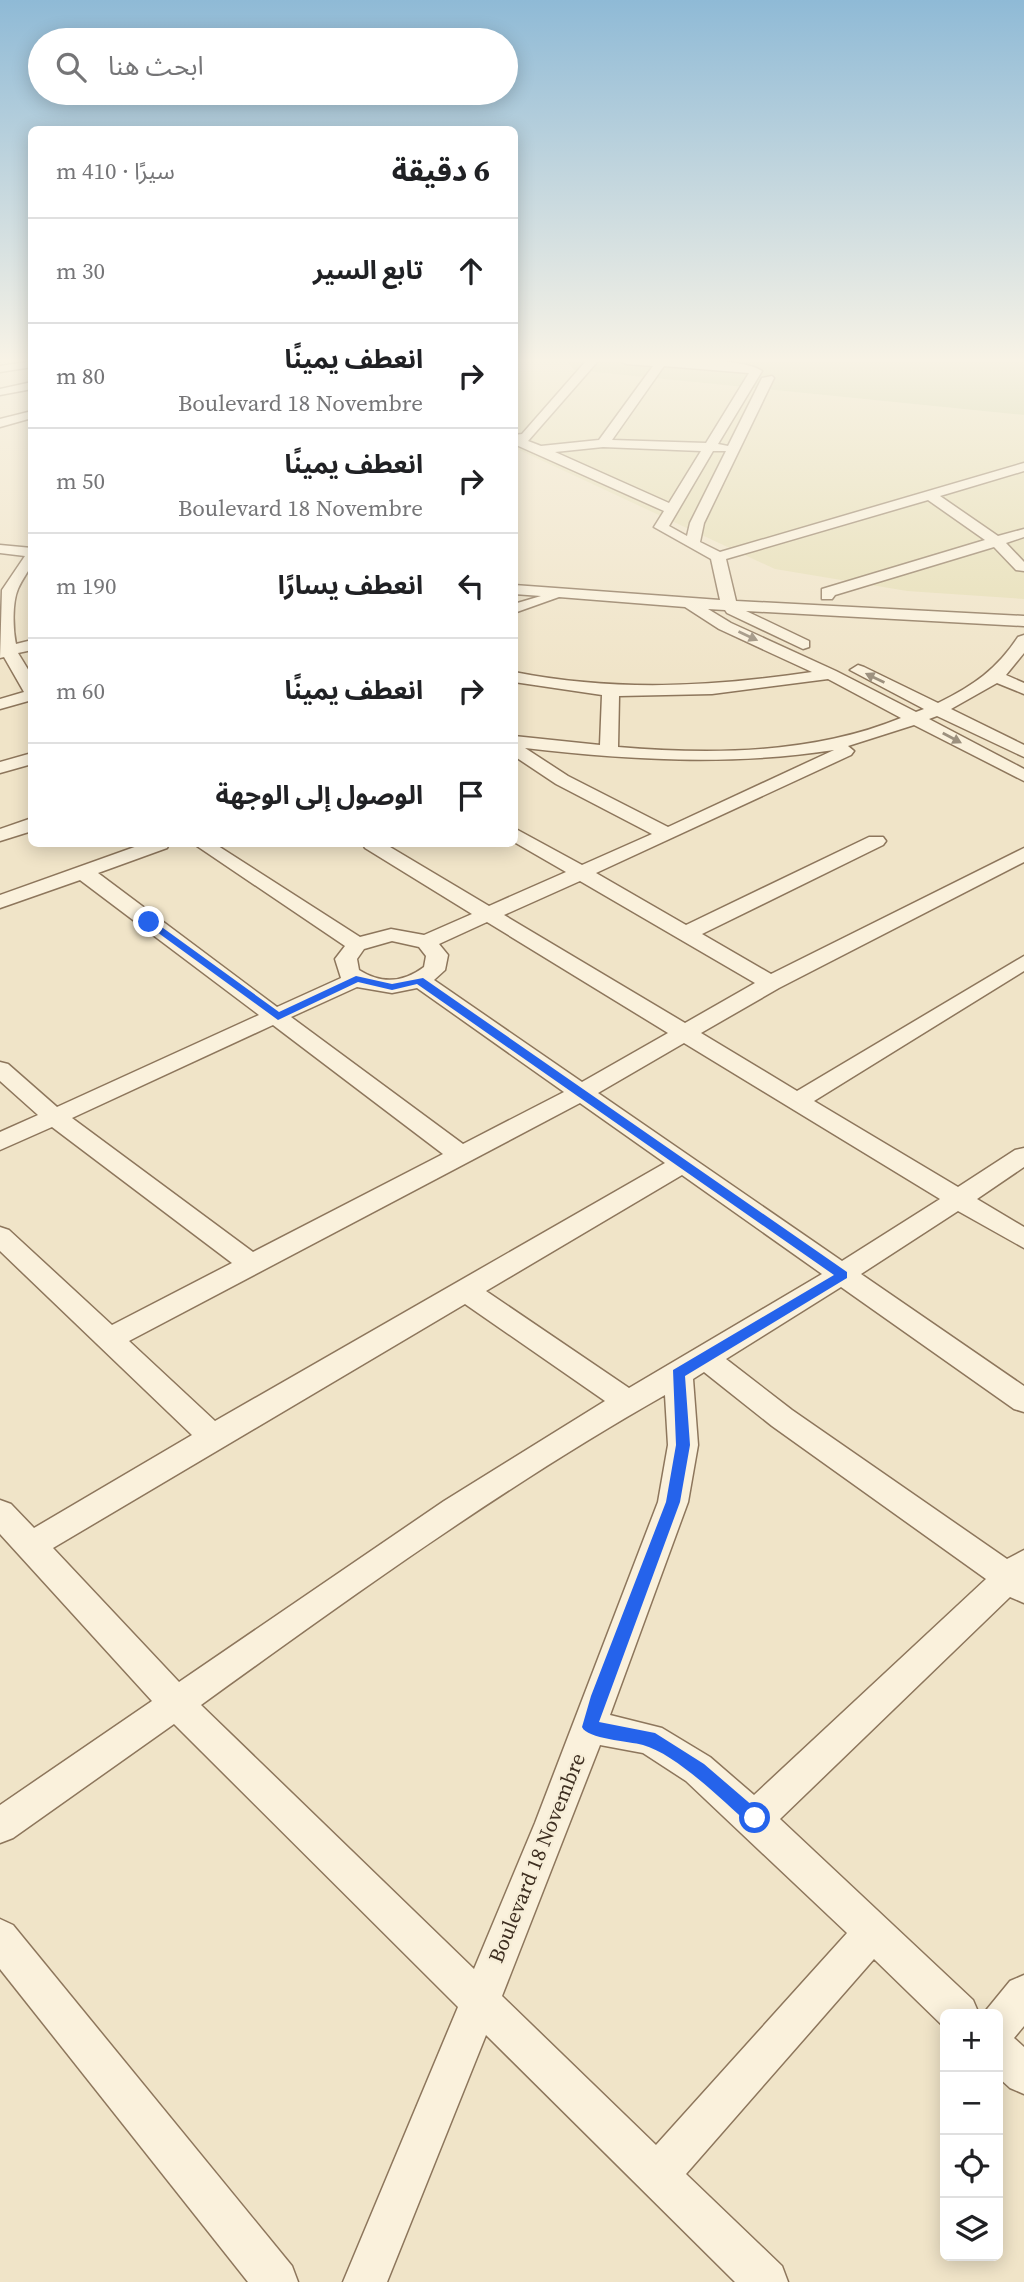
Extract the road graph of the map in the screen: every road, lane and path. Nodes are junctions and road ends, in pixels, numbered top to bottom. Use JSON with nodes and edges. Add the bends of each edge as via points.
{"nodes":[{"id":1,"x":578,"y":467,"type":"edge"},
{"id":2,"x":697,"y":467,"type":"edge"},
{"id":3,"x":724,"y":467,"type":"edge"},
{"id":4,"x":1022,"y":467,"type":"edge"},
{"id":5,"x":930,"y":495,"type":"junction"},
{"id":6,"x":672,"y":509,"type":"junction"},
{"id":7,"x":1024,"y":533,"type":"edge"},
{"id":8,"x":996,"y":541,"type":"junction"},
{"id":9,"x":693,"y":543,"type":"junction"},
{"id":10,"x":0,"y":549,"type":"edge"},
{"id":11,"x":28,"y":553,"type":"edge"},
{"id":12,"x":719,"y":556,"type":"junction"},
{"id":13,"x":28,"y":559,"type":"edge"},
{"id":14,"x":1023,"y":569,"type":"edge"},
{"id":15,"x":5,"y":589,"type":"edge"},
{"id":16,"x":518,"y":589,"type":"edge"},
{"id":17,"x":28,"y":592,"type":"edge"},
{"id":18,"x":566,"y":593,"type":"junction"},
{"id":19,"x":827,"y":596,"type":"junction"},
{"id":20,"x":725,"y":600,"type":"junction"},
{"id":21,"x":689,"y":603,"type":"junction"},
{"id":22,"x":518,"y":608,"type":"edge"},
{"id":23,"x":1024,"y":610,"type":"edge"},
{"id":24,"x":1024,"y":621,"type":"edge"},
{"id":25,"x":3,"y":632,"type":"edge"},
{"id":26,"x":1024,"y":640,"type":"edge"},
{"id":27,"x":28,"y":646,"type":"edge"},
{"id":28,"x":4,"y":652,"type":"edge"},
{"id":29,"x":1017,"y":664,"type":"edge"},
{"id":30,"x":830,"y":674,"type":"junction"},
{"id":31,"x":998,"y":677,"type":"junction"},
{"id":32,"x":518,"y":678,"type":"edge"},
{"id":33,"x":28,"y":688,"type":"edge"},
{"id":34,"x":1024,"y":689,"type":"edge"},
{"id":35,"x":611,"y":692,"type":"junction"},
{"id":36,"x":28,"y":695,"type":"edge"},
{"id":37,"x":0,"y":704,"type":"edge"},
{"id":38,"x":939,"y":709,"type":"junction"},
{"id":39,"x":918,"y":719,"type":"junction"},
{"id":40,"x":881,"y":733,"type":"junction"},
{"id":41,"x":518,"y":741,"type":"edge"},
{"id":42,"x":518,"y":751,"type":"edge"},
{"id":43,"x":609,"y":752,"type":"junction"},
{"id":44,"x":1024,"y":752,"type":"edge"},
{"id":45,"x":28,"y":759,"type":"edge"},
{"id":46,"x":0,"y":768,"type":"edge"},
{"id":47,"x":1024,"y":776,"type":"edge"},
{"id":48,"x":28,"y":825,"type":"edge"},
{"id":49,"x":668,"y":834,"type":"junction"},
{"id":50,"x":0,"y":835,"type":"edge"},
{"id":51,"x":518,"y":836,"type":"edge"},
{"id":52,"x":876,"y":841,"type":"dead end"},
{"id":53,"x":152,"y":847,"type":"edge"},
{"id":54,"x":208,"y":847,"type":"edge"},
{"id":55,"x":377,"y":847,"type":"edge"},
{"id":56,"x":1024,"y":854,"type":"edge"},
{"id":57,"x":83,"y":872,"type":"junction"},
{"id":58,"x":581,"y":872,"type":"junction"},
{"id":59,"x":0,"y":902,"type":"edge"},
{"id":60,"x":490,"y":913,"type":"junction"},
{"id":61,"x":687,"y":933,"type":"junction"},
{"id":62,"x":426,"y":942,"type":"junction"},
{"id":63,"x":356,"y":945,"type":"junction"},
{"id":64,"x":1024,"y":962,"type":"edge"},
{"id":65,"x":356,"y":979,"type":"junction"},
{"id":66,"x":419,"y":980,"type":"junction"},
{"id":67,"x":771,"y":983,"type":"junction"},
{"id":68,"x":278,"y":1016,"type":"junction"},
{"id":69,"x":683,"y":1034,"type":"junction"},
{"id":70,"x":0,"y":1069,"type":"edge"},
{"id":71,"x":579,"y":1094,"type":"junction"},
{"id":72,"x":796,"y":1102,"type":"junction"},
{"id":73,"x":54,"y":1118,"type":"junction"},
{"id":74,"x":0,"y":1142,"type":"edge"},
{"id":75,"x":462,"y":1156,"type":"junction"},
{"id":76,"x":1024,"y":1156,"type":"edge"},
{"id":77,"x":683,"y":1164,"type":"junction"},
{"id":78,"x":957,"y":1200,"type":"junction"},
{"id":79,"x":0,"y":1236,"type":"edge"},
{"id":80,"x":1024,"y":1239,"type":"edge"},
{"id":81,"x":251,"y":1265,"type":"junction"},
{"id":82,"x":843,"y":1275,"type":"junction"},
{"id":83,"x":467,"y":1292,"type":"junction"},
{"id":84,"x":110,"y":1338,"type":"junction"},
{"id":85,"x":692,"y":1366,"type":"junction"},
{"id":86,"x":626,"y":1401,"type":"junction"},
{"id":87,"x":1024,"y":1401,"type":"edge"},
{"id":88,"x":212,"y":1436,"type":"junction"},
{"id":89,"x":0,"y":1513,"type":"edge"},
{"id":90,"x":32,"y":1545,"type":"junction"},
{"id":91,"x":1019,"y":1577,"type":"edge"},
{"id":92,"x":177,"y":1705,"type":"junction"},
{"id":93,"x":590,"y":1727,"type":"junction"},
{"id":94,"x":755,"y":1818,"type":"junction"},
{"id":95,"x":0,"y":1826,"type":"edge"},
{"id":96,"x":872,"y":1933,"type":"junction"},
{"id":97,"x":0,"y":1938,"type":"edge"},
{"id":98,"x":1024,"y":1995,"type":"edge"},
{"id":99,"x":479,"y":1999,"type":"junction"},
{"id":100,"x":954,"y":2009,"type":"edge"},
{"id":101,"x":1003,"y":2019,"type":"edge"},
{"id":102,"x":1003,"y":2055,"type":"edge"},
{"id":103,"x":1024,"y":2074,"type":"edge"},
{"id":104,"x":656,"y":2177,"type":"junction"},
{"id":105,"x":276,"y":2282,"type":"edge"},
{"id":106,"x":365,"y":2282,"type":"edge"},
{"id":107,"x":766,"y":2282,"type":"edge"}],
"edges":[{"from":1,"to":6,"type":"street"},
{"from":2,"to":6,"type":"street"},
{"from":3,"to":9,"type":"street","via":[[697,523]]},
{"from":4,"to":5,"type":"street"},
{"from":5,"to":8,"type":"street"},
{"from":5,"to":12,"type":"street"},
{"from":6,"to":9,"type":"street","via":[[661,527]]},
{"from":7,"to":8,"type":"street"},
{"from":8,"to":14,"type":"street"},
{"from":8,"to":19,"type":"street","via":[[827,592]]},
{"from":9,"to":12,"type":"street"},
{"from":10,"to":11,"type":"street"},
{"from":12,"to":20,"type":"street"},
{"from":13,"to":15,"type":"street"},
{"from":15,"to":17,"type":"street"},
{"from":15,"to":25,"type":"street"},
{"from":16,"to":18,"type":"street"},
{"from":18,"to":21,"type":"street"},
{"from":18,"to":22,"type":"street"},
{"from":19,"to":20,"type":"street"},
{"from":19,"to":23,"type":"street"},
{"from":20,"to":21,"type":"street"},
{"from":20,"to":24,"type":"street"},
{"from":38,"to":20,"type":"street","one_way":true},
{"from":21,"to":30,"type":"street","one_way":true,"via":[[726,626]]},
{"from":25,"to":28,"type":"street"},
{"from":26,"to":29,"type":"street"},
{"from":27,"to":28,"type":"street"},
{"from":28,"to":33,"type":"street"},
{"from":29,"to":31,"type":"street"},
{"from":30,"to":35,"type":"street","via":[[711,692]]},
{"from":30,"to":39,"type":"street"},
{"from":31,"to":34,"type":"street"},
{"from":31,"to":38,"type":"street"},
{"from":32,"to":35,"type":"street"},
{"from":35,"to":43,"type":"street"},
{"from":36,"to":37,"type":"street"},
{"from":38,"to":39,"type":"street"},
{"from":38,"to":44,"type":"street"},
{"from":39,"to":40,"type":"street"},
{"from":39,"to":47,"type":"street","one_way":true},
{"from":40,"to":43,"type":"street","via":[[779,754],[732,758]]},
{"from":40,"to":49,"type":"street"},
{"from":41,"to":43,"type":"street"},
{"from":42,"to":49,"type":"street","via":[[562,780]]},
{"from":45,"to":46,"type":"street"},
{"from":48,"to":50,"type":"street"},
{"from":49,"to":58,"type":"street"},
{"from":51,"to":58,"type":"street"},
{"from":52,"to":61,"type":"street"},
{"from":53,"to":57,"type":"street"},
{"from":54,"to":63,"type":"street"},
{"from":55,"to":60,"type":"street"},
{"from":56,"to":67,"type":"street"},
{"from":57,"to":59,"type":"street"},
{"from":57,"to":68,"type":"street"},
{"from":58,"to":60,"type":"street"},
{"from":58,"to":61,"type":"street"},
{"from":60,"to":62,"type":"street"},
{"from":60,"to":69,"type":"street"},
{"from":61,"to":67,"type":"street"},
{"from":62,"to":63,"type":"street","via":[[391,935]]},
{"from":62,"to":66,"type":"street","via":[[437,962],[434,970]]},
{"from":63,"to":65,"type":"street","via":[[346,966]]},
{"from":64,"to":72,"type":"street"},
{"from":65,"to":66,"type":"street","via":[[392,987]]},
{"from":65,"to":68,"type":"street"},
{"from":66,"to":71,"type":"street"},
{"from":67,"to":69,"type":"street"},
{"from":68,"to":73,"type":"street"},
{"from":68,"to":75,"type":"street"},
{"from":69,"to":71,"type":"street"},
{"from":69,"to":72,"type":"street"},
{"from":70,"to":73,"type":"street"},
{"from":71,"to":75,"type":"street"},
{"from":71,"to":77,"type":"street"},
{"from":72,"to":78,"type":"street"},
{"from":73,"to":74,"type":"street"},
{"from":73,"to":81,"type":"street"},
{"from":75,"to":81,"type":"street"},
{"from":76,"to":78,"type":"street"},
{"from":77,"to":82,"type":"street"},
{"from":77,"to":83,"type":"street"},
{"from":78,"to":80,"type":"street"},
{"from":78,"to":82,"type":"street"},
{"from":79,"to":84,"type":"street"},
{"from":81,"to":84,"type":"street"},
{"from":82,"to":85,"type":"street"},
{"from":82,"to":87,"type":"street"},
{"from":83,"to":86,"type":"street"},
{"from":83,"to":88,"type":"street"},
{"from":84,"to":88,"type":"street"},
{"from":85,"to":86,"type":"street"},
{"from":85,"to":91,"type":"street","via":[[782,1418]]},
{"from":85,"to":93,"type":"street","name":"Boulevard 18 Novembre","via":[[673,1502]]},
{"from":86,"to":92,"type":"street","via":[[389,1553]]},
{"from":88,"to":90,"type":"street"},
{"from":89,"to":90,"type":"street"},
{"from":90,"to":92,"type":"street"},
{"from":91,"to":94,"type":"street"},
{"from":92,"to":95,"type":"street"},
{"from":92,"to":99,"type":"street"},
{"from":93,"to":94,"type":"street","via":[[650,1739],[698,1769]]},
{"from":93,"to":99,"type":"street","name":"Boulevard 18 Novembre"},
{"from":94,"to":96,"type":"street"},
{"from":96,"to":100,"type":"street"},
{"from":96,"to":104,"type":"street"},
{"from":97,"to":105,"type":"street"},
{"from":98,"to":101,"type":"street"},
{"from":99,"to":104,"type":"street"},
{"from":99,"to":106,"type":"street","name":"Boulevard 18 Novembre"},
{"from":102,"to":103,"type":"street"},
{"from":104,"to":107,"type":"street"}]}
